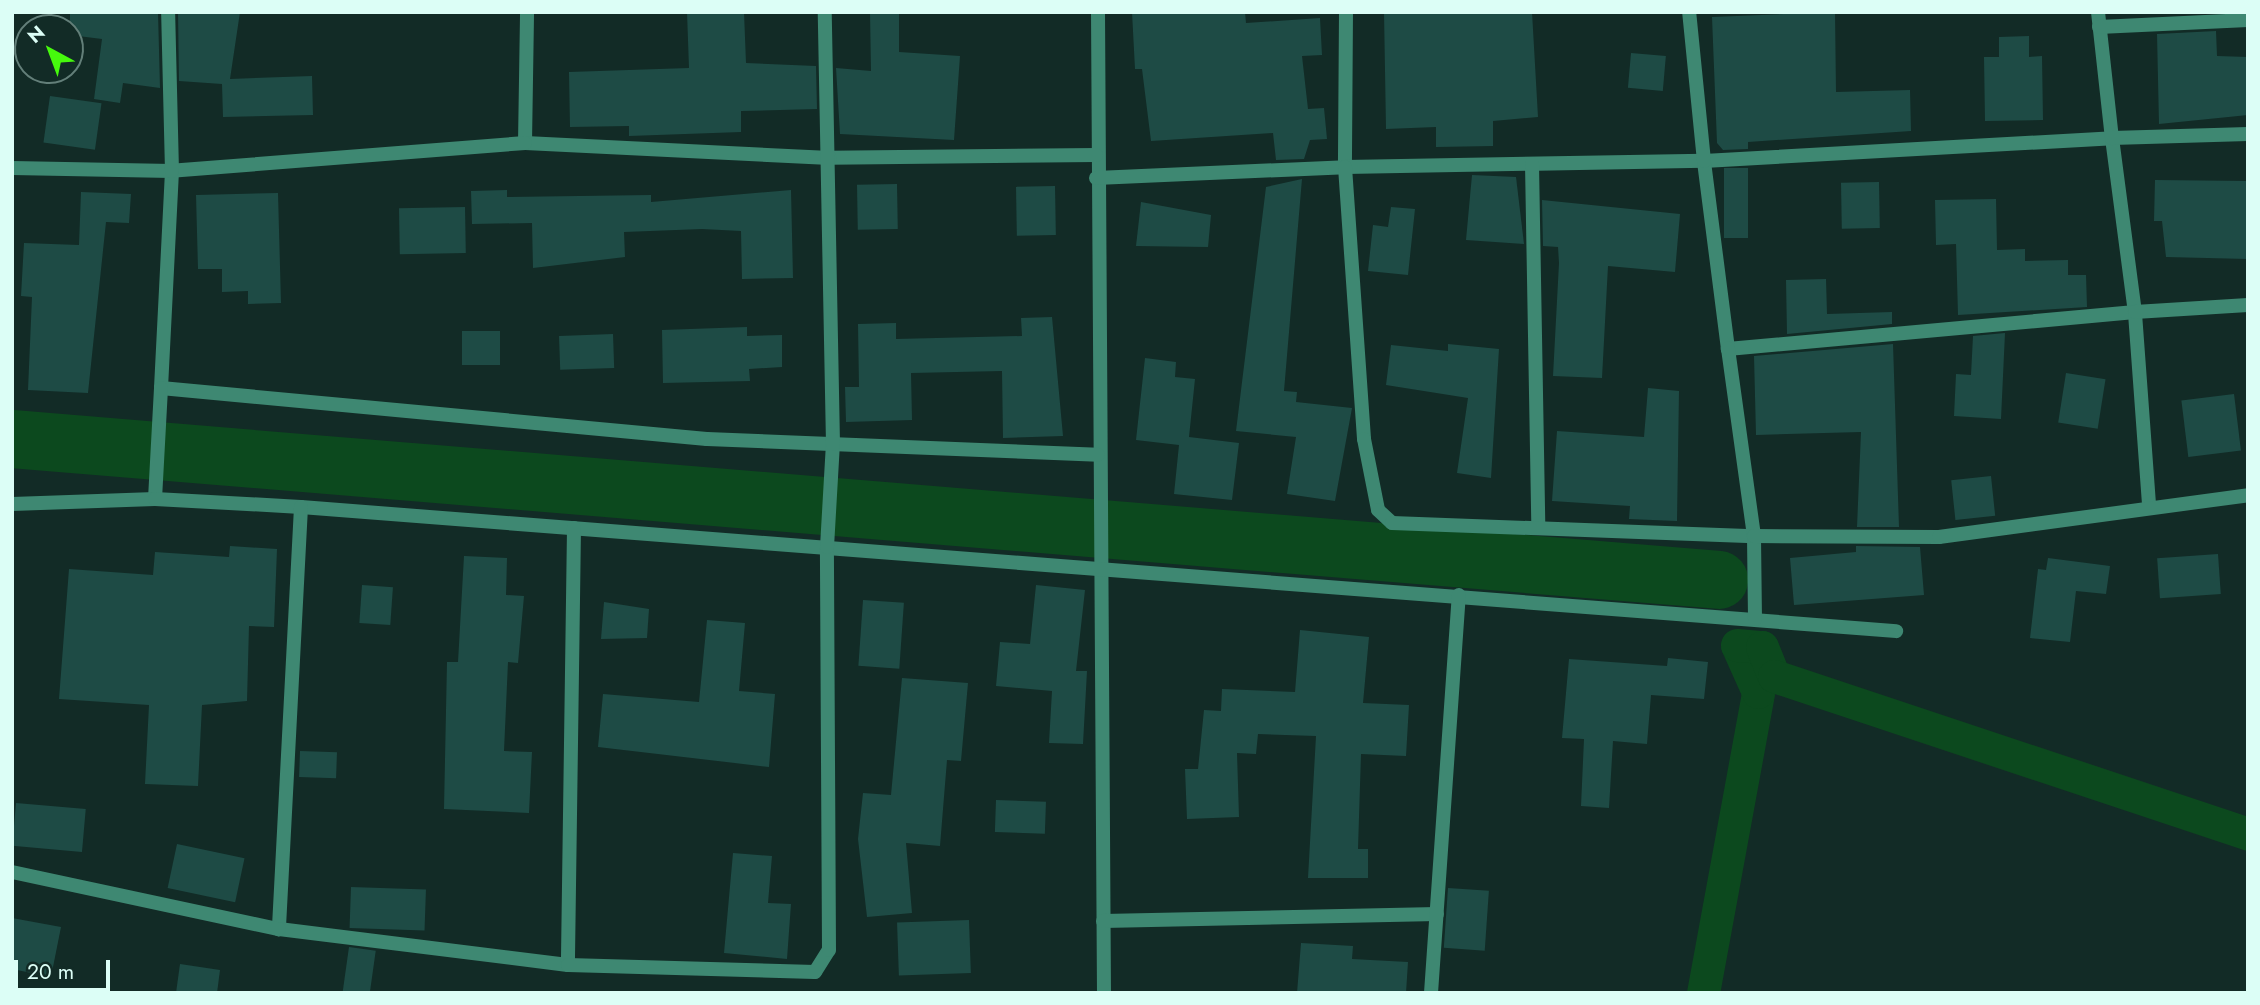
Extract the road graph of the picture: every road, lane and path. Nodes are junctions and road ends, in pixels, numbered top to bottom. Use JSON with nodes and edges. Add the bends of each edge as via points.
{"nodes":[{"id":1,"x":168,"y":12,"type":"edge"},
{"id":2,"x":527,"y":12,"type":"edge"},
{"id":3,"x":825,"y":12,"type":"edge"},
{"id":4,"x":1098,"y":12,"type":"edge"},
{"id":5,"x":1346,"y":12,"type":"edge"},
{"id":6,"x":1689,"y":12,"type":"edge"},
{"id":7,"x":2098,"y":12,"type":"edge"},
{"id":8,"x":2248,"y":20,"type":"edge"},
{"id":9,"x":2099,"y":27,"type":"junction"},
{"id":10,"x":2248,"y":134,"type":"edge"},
{"id":11,"x":2112,"y":138,"type":"junction"},
{"id":12,"x":525,"y":143,"type":"junction"},
{"id":13,"x":1096,"y":155,"type":"junction"},
{"id":14,"x":830,"y":158,"type":"junction"},
{"id":15,"x":1704,"y":161,"type":"junction"},
{"id":16,"x":1532,"y":164,"type":"junction"},
{"id":17,"x":12,"y":167,"type":"edge"},
{"id":18,"x":1345,"y":167,"type":"junction"},
{"id":19,"x":172,"y":171,"type":"junction"},
{"id":20,"x":1096,"y":178,"type":"junction"},
{"id":21,"x":2248,"y":305,"type":"edge"},
{"id":22,"x":2135,"y":313,"type":"junction"},
{"id":23,"x":1728,"y":349,"type":"junction"},
{"id":24,"x":161,"y":388,"type":"junction"},
{"id":25,"x":832,"y":444,"type":"junction"},
{"id":26,"x":1098,"y":455,"type":"junction"},
{"id":27,"x":2248,"y":495,"type":"edge"},
{"id":28,"x":155,"y":499,"type":"junction"},
{"id":29,"x":2150,"y":504,"type":"junction"},
{"id":30,"x":12,"y":505,"type":"edge"},
{"id":31,"x":301,"y":507,"type":"junction"},
{"id":32,"x":1538,"y":525,"type":"junction"},
{"id":33,"x":574,"y":528,"type":"junction"},
{"id":34,"x":1754,"y":536,"type":"junction"},
{"id":35,"x":827,"y":547,"type":"junction"},
{"id":36,"x":1098,"y":566,"type":"junction"},
{"id":37,"x":1459,"y":595,"type":"junction"},
{"id":38,"x":1755,"y":619,"type":"junction"},
{"id":39,"x":1896,"y":631,"type":"dead end"},
{"id":40,"x":12,"y":872,"type":"edge"},
{"id":41,"x":1437,"y":914,"type":"junction"},
{"id":42,"x":1103,"y":921,"type":"junction"},
{"id":43,"x":279,"y":929,"type":"junction"},
{"id":44,"x":568,"y":965,"type":"junction"},
{"id":45,"x":1104,"y":993,"type":"edge"},
{"id":46,"x":1431,"y":993,"type":"edge"}],
"edges":[{"from":1,"to":19,"type":"street"},
{"from":2,"to":12,"type":"street"},
{"from":3,"to":14,"type":"street"},
{"from":4,"to":13,"type":"street"},
{"from":5,"to":18,"type":"street"},
{"from":6,"to":15,"type":"street"},
{"from":7,"to":9,"type":"street"},
{"from":8,"to":9,"type":"street"},
{"from":9,"to":11,"type":"street"},
{"from":10,"to":11,"type":"street"},
{"from":11,"to":15,"type":"street"},
{"from":11,"to":22,"type":"street"},
{"from":12,"to":14,"type":"street"},
{"from":12,"to":19,"type":"street"},
{"from":13,"to":14,"type":"street"},
{"from":13,"to":20,"type":"street"},
{"from":14,"to":25,"type":"street"},
{"from":15,"to":16,"type":"street"},
{"from":15,"to":23,"type":"street"},
{"from":16,"to":18,"type":"street"},
{"from":16,"to":32,"type":"street"},
{"from":17,"to":19,"type":"street"},
{"from":18,"to":20,"type":"street"},
{"from":18,"to":32,"type":"street","via":[[1364,439],[1378,510],[1392,523]]},
{"from":19,"to":24,"type":"street"},
{"from":20,"to":26,"type":"street"},
{"from":21,"to":22,"type":"street"},
{"from":22,"to":23,"type":"street"},
{"from":22,"to":29,"type":"street"},
{"from":23,"to":34,"type":"street"},
{"from":24,"to":25,"type":"street","via":[[707,439]]},
{"from":24,"to":28,"type":"street"},
{"from":25,"to":26,"type":"street"},
{"from":25,"to":35,"type":"street"},
{"from":26,"to":36,"type":"street"},
{"from":27,"to":29,"type":"street"},
{"from":28,"to":30,"type":"street"},
{"from":28,"to":31,"type":"street"},
{"from":29,"to":34,"type":"street","via":[[1939,537]]},
{"from":31,"to":33,"type":"street"},
{"from":31,"to":43,"type":"street"},
{"from":32,"to":34,"type":"street"},
{"from":33,"to":35,"type":"street"},
{"from":33,"to":44,"type":"street"},
{"from":34,"to":38,"type":"street"},
{"from":35,"to":36,"type":"street"},
{"from":35,"to":44,"type":"street","via":[[830,950],[815,971]]},
{"from":36,"to":37,"type":"street"},
{"from":36,"to":42,"type":"street"},
{"from":37,"to":38,"type":"street"},
{"from":37,"to":41,"type":"street"},
{"from":38,"to":39,"type":"street"},
{"from":40,"to":43,"type":"street"},
{"from":41,"to":42,"type":"street"},
{"from":41,"to":46,"type":"street"},
{"from":42,"to":45,"type":"street"},
{"from":43,"to":44,"type":"street"}]}
